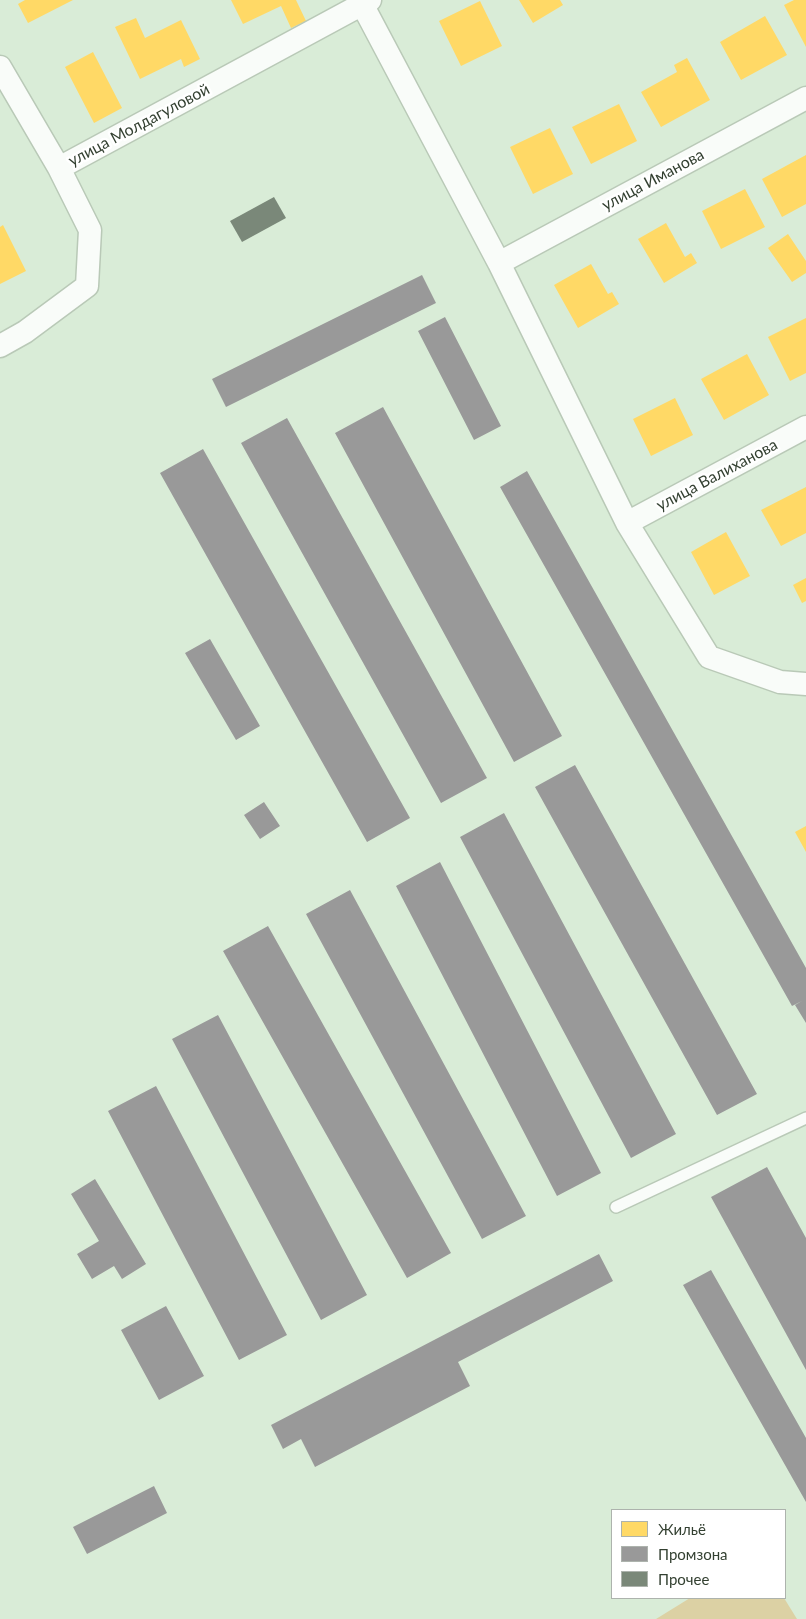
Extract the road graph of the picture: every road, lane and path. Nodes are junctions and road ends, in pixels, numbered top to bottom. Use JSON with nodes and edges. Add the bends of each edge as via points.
{"nodes":[{"id":1,"x":366,"y":2,"type":"edge"},
{"id":2,"x":0,"y":67,"type":"edge"},
{"id":3,"x":806,"y":98,"type":"edge"},
{"id":4,"x":60,"y":168,"type":"junction"},
{"id":5,"x":499,"y":263,"type":"junction"},
{"id":6,"x":0,"y":346,"type":"edge"},
{"id":7,"x":806,"y":427,"type":"edge"},
{"id":8,"x":627,"y":523,"type":"junction"},
{"id":9,"x":806,"y":684,"type":"edge"},
{"id":10,"x":806,"y":1118,"type":"edge"},
{"id":11,"x":616,"y":1206,"type":"dead end"}],
"edges":[{"from":1,"to":4,"type":"street","name":"улица Молдагуловой"},
{"from":1,"to":5,"type":"street"},
{"from":2,"to":4,"type":"street"},
{"from":3,"to":5,"type":"street","name":"улица Иманова"},
{"from":4,"to":6,"type":"street","name":"улица Молдагуловой","via":[[90,230],[87,286],[25,332]]},
{"from":5,"to":8,"type":"street"},
{"from":7,"to":8,"type":"street","name":"улица Валиханова"},
{"from":8,"to":9,"type":"street","via":[[708,657],[780,682]]},
{"from":10,"to":11,"type":"lane"}]}
